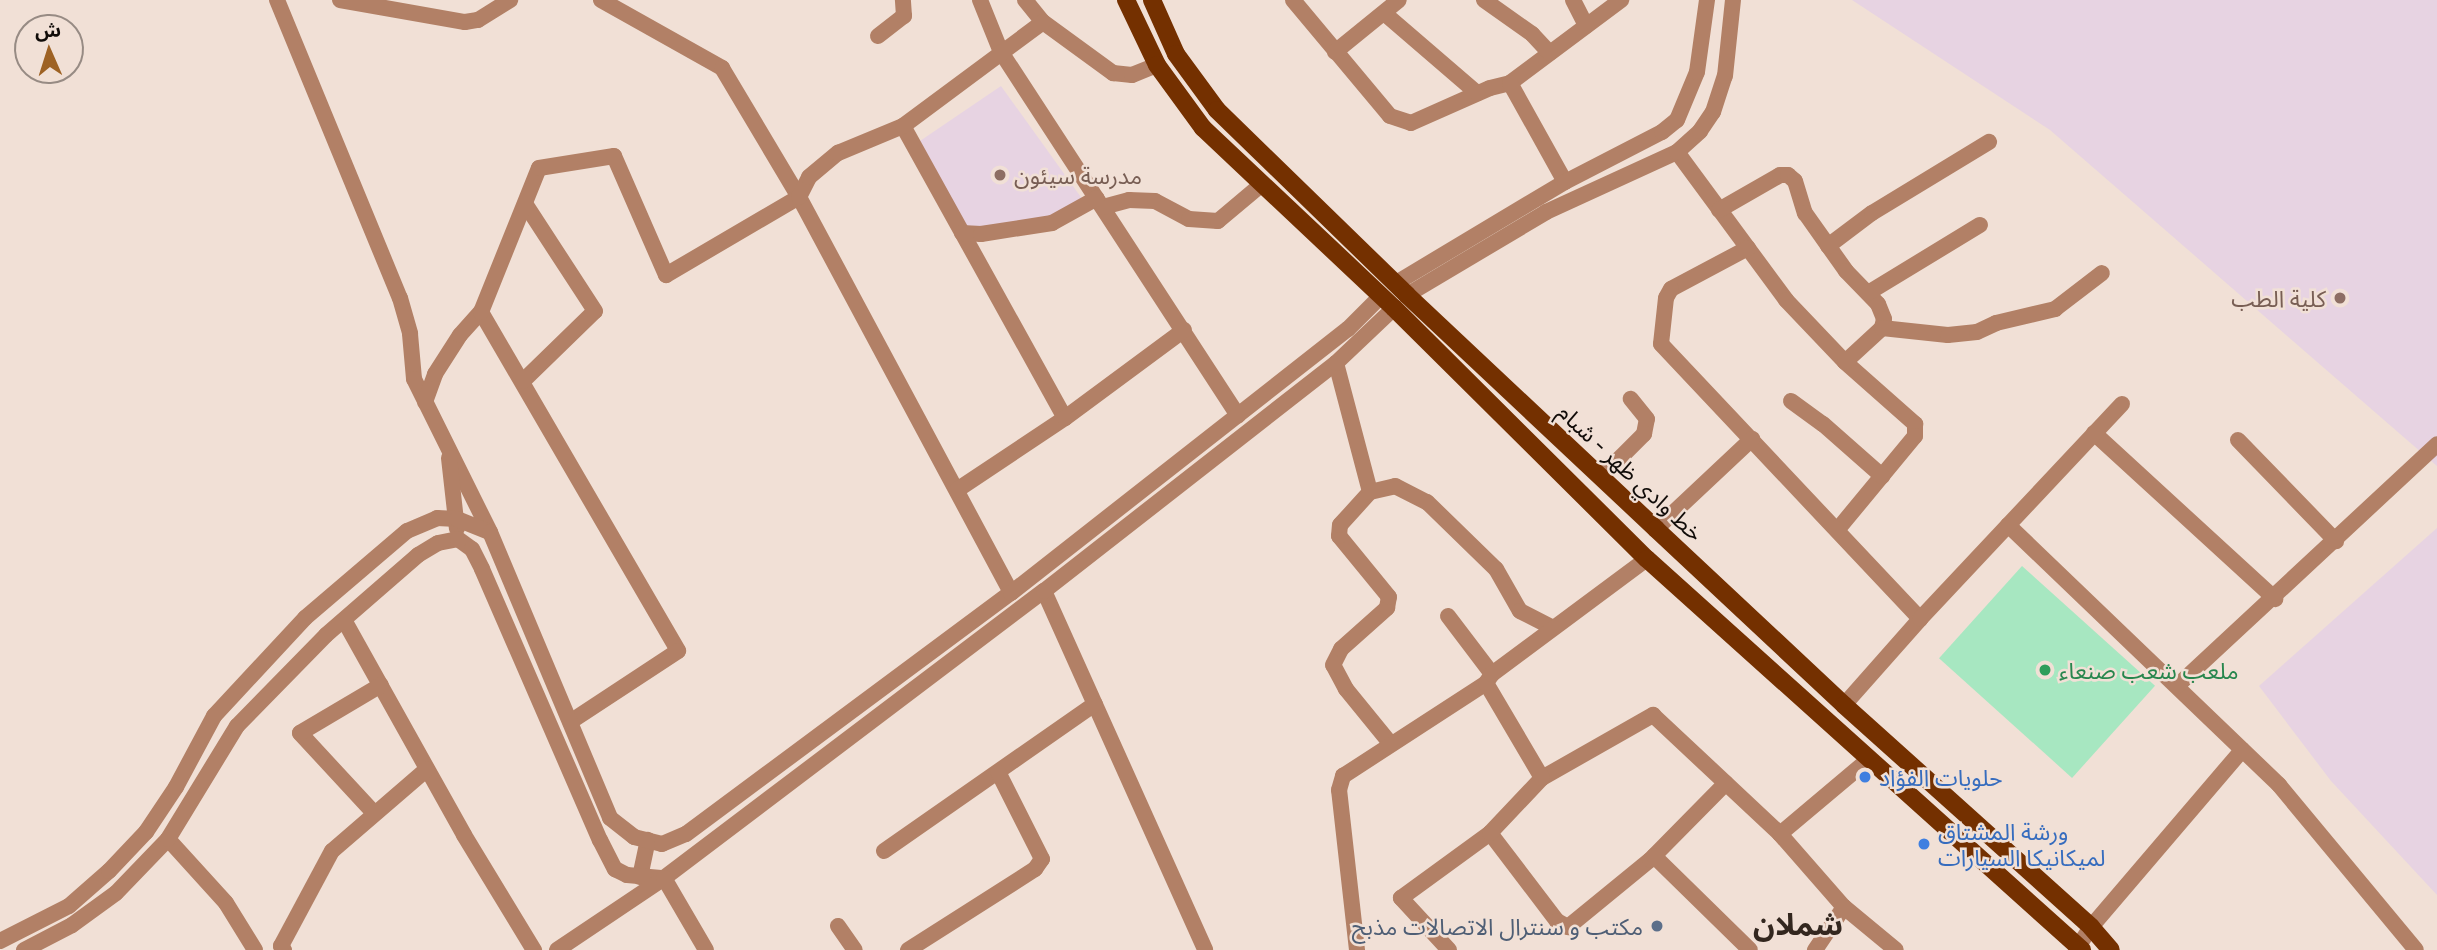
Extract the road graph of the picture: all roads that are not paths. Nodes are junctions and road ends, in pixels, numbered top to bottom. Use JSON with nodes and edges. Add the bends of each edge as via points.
{"nodes":[{"id":1,"x":277,"y":0,"type":"edge"},
{"id":2,"x":340,"y":0,"type":"edge"},
{"id":3,"x":510,"y":0,"type":"edge"},
{"id":4,"x":601,"y":0,"type":"edge"},
{"id":5,"x":903,"y":0,"type":"edge"},
{"id":6,"x":981,"y":0,"type":"edge"},
{"id":7,"x":1025,"y":0,"type":"edge"},
{"id":8,"x":1126,"y":0,"type":"edge"},
{"id":9,"x":1152,"y":0,"type":"edge"},
{"id":10,"x":1293,"y":0,"type":"edge"},
{"id":11,"x":1399,"y":0,"type":"edge"},
{"id":12,"x":1484,"y":0,"type":"edge"},
{"id":13,"x":1573,"y":0,"type":"edge"},
{"id":14,"x":1621,"y":0,"type":"edge"},
{"id":15,"x":1706,"y":0,"type":"edge"},
{"id":16,"x":1732,"y":0,"type":"edge"},
{"id":17,"x":1384,"y":13,"type":"junction"},
{"id":18,"x":1043,"y":22,"type":"junction"},
{"id":19,"x":1587,"y":26,"type":"junction"},
{"id":20,"x":878,"y":36,"type":"dead end"},
{"id":21,"x":1000,"y":52,"type":"junction"},
{"id":22,"x":1335,"y":52,"type":"junction"},
{"id":23,"x":1550,"y":53,"type":"junction"},
{"id":24,"x":1157,"y":65,"type":"junction"},
{"id":25,"x":1510,"y":83,"type":"junction"},
{"id":26,"x":1477,"y":93,"type":"junction"},
{"id":27,"x":903,"y":127,"type":"junction"},
{"id":28,"x":1989,"y":142,"type":"dead end"},
{"id":29,"x":1677,"y":152,"type":"junction"},
{"id":30,"x":1565,"y":182,"type":"junction"},
{"id":31,"x":1262,"y":184,"type":"junction"},
{"id":32,"x":799,"y":197,"type":"junction"},
{"id":33,"x":1100,"y":202,"type":"junction"},
{"id":34,"x":526,"y":205,"type":"junction"},
{"id":35,"x":1719,"y":210,"type":"junction"},
{"id":36,"x":1980,"y":225,"type":"dead end"},
{"id":37,"x":962,"y":233,"type":"junction"},
{"id":38,"x":1828,"y":246,"type":"junction"},
{"id":39,"x":1748,"y":248,"type":"junction"},
{"id":40,"x":2102,"y":273,"type":"dead end"},
{"id":41,"x":1868,"y":293,"type":"junction"},
{"id":42,"x":1395,"y":295,"type":"junction"},
{"id":43,"x":481,"y":312,"type":"junction"},
{"id":44,"x":1882,"y":328,"type":"junction"},
{"id":45,"x":1184,"y":330,"type":"junction"},
{"id":46,"x":1845,"y":362,"type":"junction"},
{"id":47,"x":1336,"y":363,"type":"junction"},
{"id":48,"x":523,"y":381,"type":"junction"},
{"id":49,"x":1631,"y":399,"type":"dead end"},
{"id":50,"x":1791,"y":401,"type":"dead end"},
{"id":51,"x":425,"y":402,"type":"junction"},
{"id":52,"x":2122,"y":404,"type":"dead end"},
{"id":53,"x":1238,"y":416,"type":"junction"},
{"id":54,"x":1065,"y":418,"type":"junction"},
{"id":55,"x":442,"y":430,"type":"junction"},
{"id":56,"x":2094,"y":433,"type":"junction"},
{"id":57,"x":1752,"y":439,"type":"junction"},
{"id":58,"x":2238,"y":440,"type":"dead end"},
{"id":59,"x":2437,"y":444,"type":"edge"},
{"id":60,"x":1882,"y":476,"type":"junction"},
{"id":61,"x":1601,"y":477,"type":"junction"},
{"id":62,"x":957,"y":490,"type":"junction"},
{"id":63,"x":1370,"y":492,"type":"junction"},
{"id":64,"x":457,"y":519,"type":"junction"},
{"id":65,"x":2008,"y":525,"type":"junction"},
{"id":66,"x":1656,"y":529,"type":"junction"},
{"id":67,"x":1838,"y":530,"type":"junction"},
{"id":68,"x":490,"y":532,"type":"junction"},
{"id":69,"x":458,"y":539,"type":"junction"},
{"id":70,"x":2336,"y":541,"type":"junction"},
{"id":71,"x":1647,"y":559,"type":"junction"},
{"id":72,"x":1044,"y":591,"type":"junction"},
{"id":73,"x":1011,"y":593,"type":"junction"},
{"id":74,"x":2275,"y":599,"type":"junction"},
{"id":75,"x":1448,"y":617,"type":"dead end"},
{"id":76,"x":1920,"y":619,"type":"junction"},
{"id":77,"x":344,"y":620,"type":"junction"},
{"id":78,"x":1553,"y":628,"type":"junction"},
{"id":79,"x":1489,"y":679,"type":"junction"},
{"id":80,"x":381,"y":685,"type":"junction"},
{"id":81,"x":2177,"y":687,"type":"junction"},
{"id":82,"x":1095,"y":704,"type":"junction"},
{"id":83,"x":1844,"y":705,"type":"junction"},
{"id":84,"x":570,"y":722,"type":"junction"},
{"id":85,"x":1390,"y":743,"type":"junction"},
{"id":86,"x":2242,"y":750,"type":"junction"},
{"id":87,"x":1869,"y":759,"type":"junction"},
{"id":88,"x":427,"y":769,"type":"junction"},
{"id":89,"x":998,"y":772,"type":"junction"},
{"id":90,"x":1542,"y":778,"type":"junction"},
{"id":91,"x":1726,"y":783,"type":"junction"},
{"id":92,"x":374,"y":814,"type":"junction"},
{"id":93,"x":1490,"y":833,"type":"junction"},
{"id":94,"x":1780,"y":834,"type":"junction"},
{"id":95,"x":168,"y":839,"type":"junction"},
{"id":96,"x":648,"y":840,"type":"junction"},
{"id":97,"x":884,"y":851,"type":"dead end"},
{"id":98,"x":1654,"y":856,"type":"junction"},
{"id":99,"x":640,"y":877,"type":"junction"},
{"id":100,"x":664,"y":878,"type":"junction"},
{"id":101,"x":1844,"y":907,"type":"junction"},
{"id":102,"x":838,"y":926,"type":"dead end"},
{"id":103,"x":2091,"y":927,"type":"junction"},
{"id":104,"x":0,"y":941,"type":"edge"},
{"id":105,"x":2079,"y":948,"type":"edge"},
{"id":106,"x":25,"y":950,"type":"edge"},
{"id":107,"x":255,"y":950,"type":"edge"},
{"id":108,"x":284,"y":950,"type":"edge"},
{"id":109,"x":534,"y":950,"type":"edge"},
{"id":110,"x":557,"y":950,"type":"edge"},
{"id":111,"x":706,"y":950,"type":"edge"},
{"id":112,"x":855,"y":950,"type":"edge"},
{"id":113,"x":908,"y":950,"type":"edge"},
{"id":114,"x":1205,"y":950,"type":"edge"},
{"id":115,"x":1357,"y":950,"type":"edge"},
{"id":116,"x":1448,"y":950,"type":"edge"},
{"id":117,"x":1749,"y":950,"type":"edge"},
{"id":118,"x":1815,"y":950,"type":"edge"},
{"id":119,"x":1896,"y":950,"type":"edge"},
{"id":120,"x":2111,"y":950,"type":"edge"},
{"id":121,"x":2416,"y":950,"type":"edge"}],
"edges":[{"from":1,"to":51,"type":"street","via":[[400,298],[410,334],[414,379]]},
{"from":2,"to":3,"type":"street","via":[[465,22],[478,20]]},
{"from":4,"to":32,"type":"street","via":[[722,68]]},
{"from":5,"to":20,"type":"street","via":[[904,16]]},
{"from":6,"to":21,"type":"street"},
{"from":7,"to":18,"type":"street"},
{"from":8,"to":24,"type":"main road","name":"خط وادي ظهر - شبام"},
{"from":9,"to":42,"type":"main road","name":"خط وادي ظهر - شبام","via":[[1176,54],[1217,110]]},
{"from":10,"to":22,"type":"street"},
{"from":11,"to":17,"type":"street"},
{"from":12,"to":23,"type":"street","via":[[1532,34]]},
{"from":13,"to":19,"type":"street"},
{"from":14,"to":19,"type":"street"},
{"from":15,"to":30,"type":"street","via":[[1697,72],[1677,120]]},
{"from":16,"to":29,"type":"street","via":[[1726,76],[1713,112]]},
{"from":17,"to":22,"type":"street"},
{"from":17,"to":26,"type":"street"},
{"from":18,"to":21,"type":"street"},
{"from":18,"to":24,"type":"street","via":[[1113,73],[1132,75]]},
{"from":19,"to":23,"type":"street"},
{"from":21,"to":27,"type":"street"},
{"from":21,"to":33,"type":"street"},
{"from":22,"to":26,"type":"street","via":[[1390,116],[1411,123]]},
{"from":23,"to":25,"type":"street"},
{"from":24,"to":31,"type":"main road","name":"خط وادي ظهر - شبام","via":[[1203,128]]},
{"from":25,"to":26,"type":"street"},
{"from":25,"to":30,"type":"street"},
{"from":27,"to":32,"type":"street","via":[[838,153],[809,177]]},
{"from":27,"to":37,"type":"street"},
{"from":28,"to":38,"type":"street","via":[[1872,213]]},
{"from":29,"to":35,"type":"street"},
{"from":29,"to":42,"type":"street","via":[[1546,212]]},
{"from":30,"to":42,"type":"street"},
{"from":31,"to":33,"type":"street","via":[[1219,221],[1189,219],[1155,201]]},
{"from":31,"to":42,"type":"main road","name":"خط وادي ظهر - شبام"},
{"from":32,"to":34,"type":"street","via":[[666,275],[614,156],[538,168]]},
{"from":32,"to":62,"type":"street"},
{"from":33,"to":37,"type":"street","via":[[1052,223]]},
{"from":33,"to":45,"type":"street"},
{"from":34,"to":43,"type":"street"},
{"from":34,"to":48,"type":"street","via":[[595,312]]},
{"from":35,"to":38,"type":"street","via":[[1780,175],[1788,175],[1795,181],[1805,214]]},
{"from":35,"to":39,"type":"street"},
{"from":36,"to":41,"type":"street"},
{"from":37,"to":54,"type":"street"},
{"from":38,"to":41,"type":"street"},
{"from":39,"to":46,"type":"street","via":[[1786,300]]},
{"from":39,"to":57,"type":"street","via":[[1671,289],[1661,344]]},
{"from":40,"to":44,"type":"street","via":[[2055,309],[1977,332],[1948,335]]},
{"from":41,"to":44,"type":"street","via":[[1884,319]]},
{"from":42,"to":47,"type":"street"},
{"from":42,"to":53,"type":"street"},
{"from":42,"to":61,"type":"main road","name":"خط وادي ظهر - شبام"},
{"from":42,"to":71,"type":"main road","name":"خط وادي ظهر - شبام"},
{"from":43,"to":48,"type":"street"},
{"from":43,"to":51,"type":"street","via":[[435,374]]},
{"from":44,"to":46,"type":"street"},
{"from":45,"to":53,"type":"street"},
{"from":45,"to":54,"type":"street"},
{"from":46,"to":60,"type":"street","via":[[1915,424],[1915,436]]},
{"from":47,"to":63,"type":"street"},
{"from":47,"to":72,"type":"street"},
{"from":48,"to":84,"type":"street","via":[[678,651]]},
{"from":49,"to":61,"type":"street","via":[[1647,419],[1644,433]]},
{"from":50,"to":60,"type":"street"},
{"from":51,"to":55,"type":"street"},
{"from":52,"to":56,"type":"street"},
{"from":53,"to":73,"type":"street"},
{"from":54,"to":62,"type":"street"},
{"from":55,"to":64,"type":"street"},
{"from":55,"to":68,"type":"street"},
{"from":56,"to":65,"type":"street"},
{"from":56,"to":74,"type":"street"},
{"from":57,"to":66,"type":"street"},
{"from":57,"to":67,"type":"street"},
{"from":58,"to":70,"type":"street"},
{"from":59,"to":70,"type":"street"},
{"from":60,"to":67,"type":"street"},
{"from":61,"to":66,"type":"main road","name":"خط وادي ظهر - شبام"},
{"from":62,"to":73,"type":"street"},
{"from":63,"to":78,"type":"street","via":[[1395,486],[1427,502],[1496,569],[1520,611]]},
{"from":63,"to":85,"type":"street","via":[[1339,524],[1339,536],[1389,597],[1387,608],[1341,649],[1333,665],[1346,689]]},
{"from":64,"to":68,"type":"street"},
{"from":64,"to":69,"type":"street"},
{"from":64,"to":104,"type":"street","via":[[437,518],[407,531],[304,618],[214,716],[146,832],[69,906]]},
{"from":65,"to":76,"type":"street"},
{"from":65,"to":81,"type":"street"},
{"from":66,"to":83,"type":"main road","name":"خط وادي ظهر - شبام"},
{"from":67,"to":76,"type":"street"},
{"from":68,"to":84,"type":"street"},
{"from":69,"to":77,"type":"street","via":[[438,543],[418,555]]},
{"from":69,"to":99,"type":"street","via":[[472,549],[482,569],[615,869]]},
{"from":70,"to":74,"type":"street"},
{"from":71,"to":78,"type":"street"},
{"from":71,"to":87,"type":"main road","name":"خط وادي ظهر - شبام"},
{"from":72,"to":82,"type":"street"},
{"from":72,"to":100,"type":"street"},
{"from":73,"to":96,"type":"street","via":[[686,834],[662,844]]},
{"from":74,"to":81,"type":"street"},
{"from":75,"to":79,"type":"street"},
{"from":76,"to":83,"type":"street"},
{"from":77,"to":80,"type":"street"},
{"from":77,"to":95,"type":"street","via":[[237,726]]},
{"from":78,"to":79,"type":"street"},
{"from":79,"to":85,"type":"street"},
{"from":79,"to":90,"type":"street"},
{"from":80,"to":88,"type":"street"},
{"from":80,"to":92,"type":"street","via":[[300,733]]},
{"from":81,"to":86,"type":"street"},
{"from":82,"to":89,"type":"street"},
{"from":82,"to":114,"type":"street"},
{"from":83,"to":103,"type":"main road","name":"خط وادي ظهر - شبام"},
{"from":84,"to":96,"type":"street","via":[[610,818],[634,837]]},
{"from":85,"to":115,"type":"street","via":[[1343,776],[1339,790]]},
{"from":86,"to":103,"type":"street"},
{"from":86,"to":121,"type":"street","via":[[2279,785]]},
{"from":87,"to":94,"type":"street"},
{"from":87,"to":105,"type":"main road","name":"خط وادي ظهر - شبام"},
{"from":88,"to":92,"type":"street"},
{"from":88,"to":109,"type":"street"},
{"from":89,"to":97,"type":"street"},
{"from":89,"to":113,"type":"street","via":[[1042,859],[1035,869]]},
{"from":90,"to":91,"type":"street","via":[[1653,715]]},
{"from":90,"to":93,"type":"street"},
{"from":91,"to":94,"type":"street"},
{"from":91,"to":98,"type":"street"},
{"from":92,"to":108,"type":"street","via":[[331,850],[281,946]]},
{"from":93,"to":98,"type":"street","via":[[1557,921],[1568,927]]},
{"from":93,"to":116,"type":"street","via":[[1402,898]]},
{"from":94,"to":101,"type":"street"},
{"from":95,"to":106,"type":"street","via":[[116,893],[72,925]]},
{"from":95,"to":107,"type":"street","via":[[226,903]]},
{"from":96,"to":99,"type":"street"},
{"from":98,"to":117,"type":"street"},
{"from":99,"to":100,"type":"street"},
{"from":100,"to":110,"type":"street"},
{"from":100,"to":111,"type":"street"},
{"from":101,"to":118,"type":"street"},
{"from":101,"to":119,"type":"street"},
{"from":102,"to":112,"type":"street"},
{"from":103,"to":105,"type":"street"},
{"from":103,"to":120,"type":"main road","name":"خط وادي ظهر - شبام"}]}
